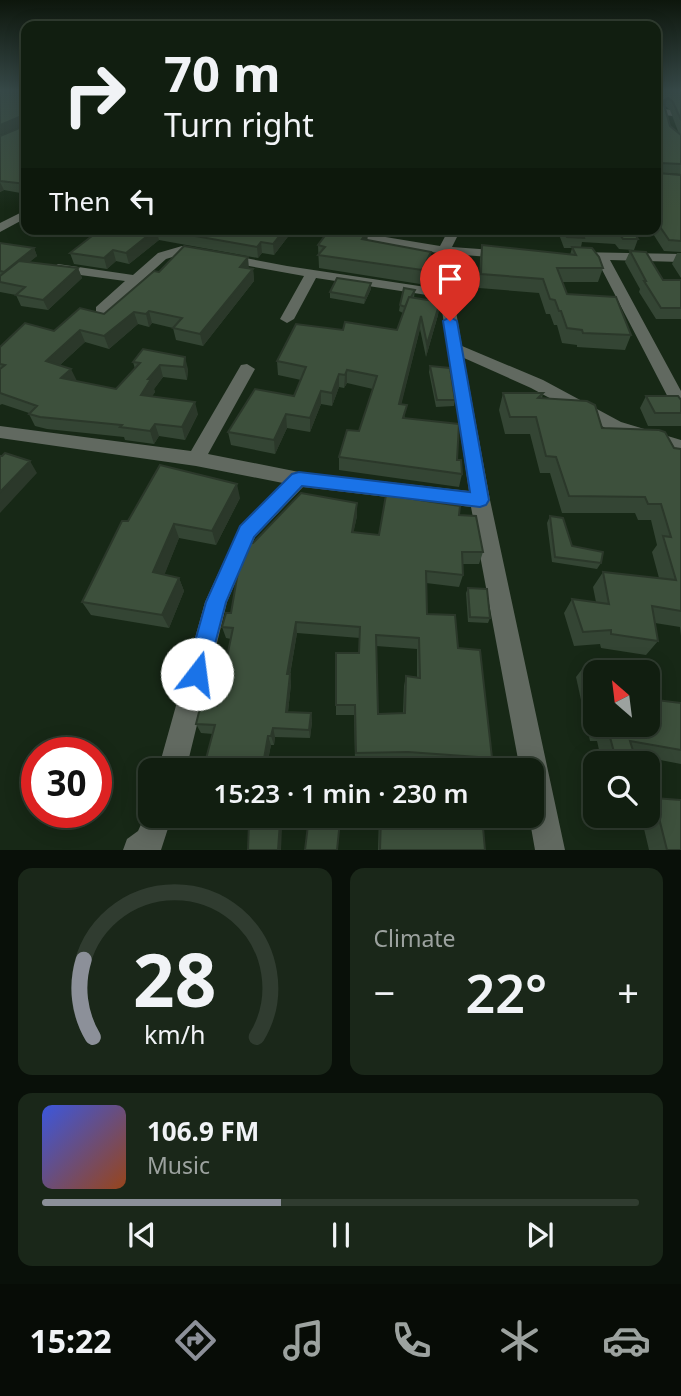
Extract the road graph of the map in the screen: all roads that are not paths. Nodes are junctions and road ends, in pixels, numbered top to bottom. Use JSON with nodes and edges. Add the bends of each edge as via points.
{"nodes":[{"id":1,"x":21,"y":215,"type":"edge"},
{"id":2,"x":0,"y":228,"type":"edge"},
{"id":3,"x":350,"y":235,"type":"edge"},
{"id":4,"x":452,"y":235,"type":"edge"},
{"id":5,"x":444,"y":250,"type":"junction"},
{"id":6,"x":517,"y":254,"type":"edge"},
{"id":7,"x":566,"y":256,"type":"edge"},
{"id":8,"x":602,"y":257,"type":"junction"},
{"id":9,"x":681,"y":258,"type":"edge"},
{"id":10,"x":48,"y":267,"type":"edge"},
{"id":11,"x":312,"y":274,"type":"junction"},
{"id":12,"x":136,"y":279,"type":"junction"},
{"id":13,"x":446,"y":294,"type":"junction"},
{"id":14,"x":101,"y":310,"type":"edge"},
{"id":15,"x":287,"y":319,"type":"dead end"},
{"id":16,"x":454,"y":348,"type":"junction"},
{"id":17,"x":247,"y":369,"type":"dead end"},
{"id":18,"x":681,"y":407,"type":"edge"},
{"id":19,"x":0,"y":432,"type":"edge"},
{"id":20,"x":681,"y":447,"type":"edge"},
{"id":21,"x":196,"y":459,"type":"junction"},
{"id":22,"x":299,"y":479,"type":"junction"},
{"id":23,"x":480,"y":500,"type":"junction"},
{"id":24,"x":175,"y":758,"type":"edge"},
{"id":25,"x":154,"y":828,"type":"edge"},
{"id":26,"x":138,"y":850,"type":"edge"},
{"id":27,"x":550,"y":850,"type":"edge"}],
"edges":[{"from":1,"to":2,"type":"street"},
{"from":3,"to":5,"type":"street"},
{"from":4,"to":5,"type":"street"},
{"from":5,"to":6,"type":"street"},
{"from":5,"to":13,"type":"street"},
{"from":7,"to":8,"type":"street"},
{"from":8,"to":9,"type":"street"},
{"from":8,"to":18,"type":"street"},
{"from":10,"to":12,"type":"street"},
{"from":11,"to":12,"type":"street","via":[[182,250],[162,256]]},
{"from":11,"to":13,"type":"street"},
{"from":11,"to":15,"type":"street"},
{"from":12,"to":14,"type":"street"},
{"from":13,"to":16,"type":"street"},
{"from":16,"to":20,"type":"street","via":[[537,384],[615,426]]},
{"from":16,"to":23,"type":"street"},
{"from":17,"to":21,"type":"street"},
{"from":19,"to":21,"type":"street"},
{"from":21,"to":22,"type":"street"},
{"from":22,"to":23,"type":"street"},
{"from":22,"to":24,"type":"street","via":[[247,532],[221,590]]},
{"from":23,"to":27,"type":"street"},
{"from":25,"to":26,"type":"street","via":[[150,841]]}]}
